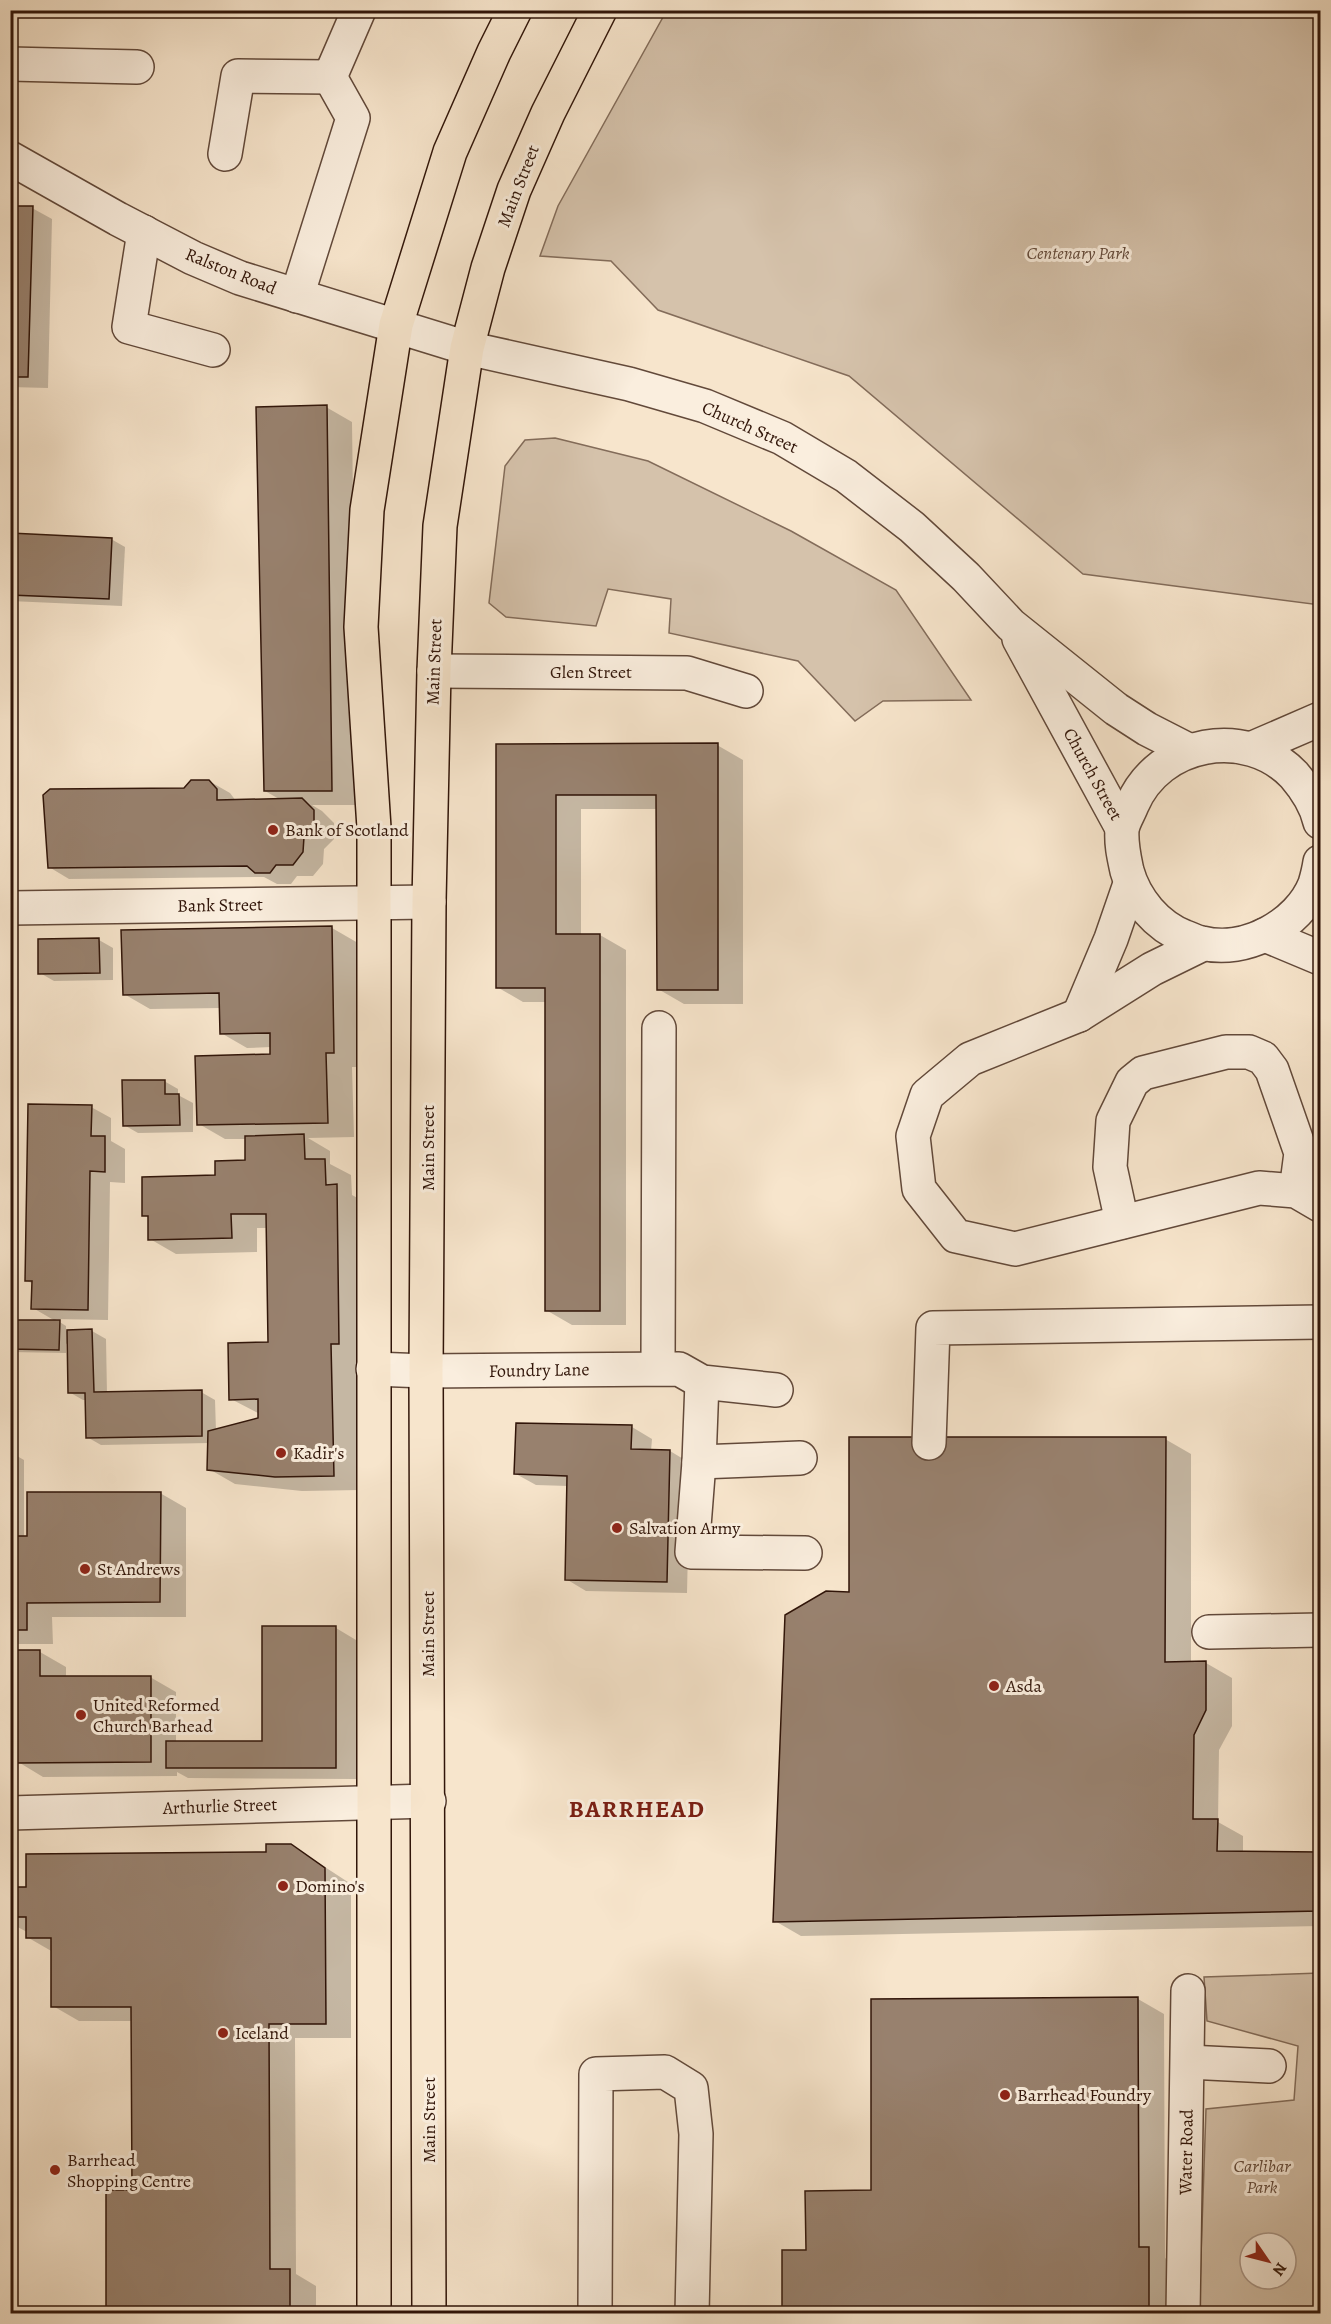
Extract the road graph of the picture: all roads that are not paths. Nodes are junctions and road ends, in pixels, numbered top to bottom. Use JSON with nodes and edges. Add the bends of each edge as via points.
{"nodes":[{"id":1,"x":358,"y":10,"type":"edge"},
{"id":2,"x":515,"y":10,"type":"edge"},
{"id":3,"x":600,"y":10,"type":"edge"},
{"id":4,"x":10,"y":64,"type":"edge"},
{"id":5,"x":137,"y":67,"type":"dead end"},
{"id":6,"x":330,"y":77,"type":"junction"},
{"id":7,"x":225,"y":154,"type":"dead end"},
{"id":8,"x":10,"y":158,"type":"edge"},
{"id":9,"x":144,"y":232,"type":"junction"},
{"id":10,"x":297,"y":296,"type":"junction"},
{"id":11,"x":396,"y":325,"type":"junction"},
{"id":12,"x":467,"y":348,"type":"junction"},
{"id":13,"x":213,"y":350,"type":"dead end"},
{"id":14,"x":1011,"y":625,"type":"junction"},
{"id":15,"x":434,"y":671,"type":"junction"},
{"id":16,"x":746,"y":691,"type":"dead end"},
{"id":17,"x":1320,"y":719,"type":"edge"},
{"id":18,"x":1253,"y":748,"type":"junction"},
{"id":19,"x":1188,"y":750,"type":"junction"},
{"id":20,"x":1320,"y":820,"type":"edge"},
{"id":21,"x":1122,"y":828,"type":"junction"},
{"id":22,"x":1320,"y":862,"type":"edge"},
{"id":23,"x":1131,"y":884,"type":"junction"},
{"id":24,"x":429,"y":902,"type":"junction"},
{"id":25,"x":374,"y":903,"type":"junction"},
{"id":26,"x":10,"y":908,"type":"edge"},
{"id":27,"x":1265,"y":935,"type":"junction"},
{"id":28,"x":1203,"y":944,"type":"junction"},
{"id":29,"x":1320,"y":958,"type":"edge"},
{"id":30,"x":1079,"y":1016,"type":"junction"},
{"id":31,"x":659,"y":1028,"type":"dead end"},
{"id":32,"x":1308,"y":1198,"type":"edge"},
{"id":33,"x":1122,"y":1222,"type":"junction"},
{"id":34,"x":1320,"y":1322,"type":"edge"},
{"id":35,"x":658,"y":1368,"type":"junction"},
{"id":36,"x":373,"y":1370,"type":"junction"},
{"id":37,"x":426,"y":1371,"type":"junction"},
{"id":38,"x":702,"y":1383,"type":"junction"},
{"id":39,"x":776,"y":1390,"type":"dead end"},
{"id":40,"x":929,"y":1443,"type":"dead end"},
{"id":41,"x":800,"y":1458,"type":"dead end"},
{"id":42,"x":699,"y":1462,"type":"junction"},
{"id":43,"x":805,"y":1553,"type":"dead end"},
{"id":44,"x":1320,"y":1630,"type":"edge"},
{"id":45,"x":1209,"y":1632,"type":"dead end"},
{"id":46,"x":376,"y":1801,"type":"junction"},
{"id":47,"x":429,"y":1801,"type":"junction"},
{"id":48,"x":10,"y":1813,"type":"edge"},
{"id":49,"x":1188,"y":1991,"type":"dead end"},
{"id":50,"x":1188,"y":2062,"type":"junction"},
{"id":51,"x":1269,"y":2066,"type":"dead end"},
{"id":52,"x":374,"y":2313,"type":"edge"},
{"id":53,"x":429,"y":2313,"type":"edge"},
{"id":54,"x":595,"y":2313,"type":"edge"},
{"id":55,"x":692,"y":2313,"type":"edge"},
{"id":56,"x":1183,"y":2313,"type":"edge"}],
"edges":[{"from":1,"to":6,"type":"street"},
{"from":2,"to":11,"type":"main road","via":[[450,152]]},
{"from":3,"to":12,"type":"main road","name":"Main Street","via":[[514,190]]},
{"from":4,"to":5,"type":"street"},
{"from":6,"to":7,"type":"street","via":[[238,76]]},
{"from":6,"to":10,"type":"street","via":[[353,118]]},
{"from":8,"to":9,"type":"street","name":"Ralston Road"},
{"from":9,"to":10,"type":"street","name":"Ralston Road","via":[[240,278]]},
{"from":9,"to":13,"type":"street","via":[[129,327]]},
{"from":10,"to":11,"type":"street","name":"Ralston Road"},
{"from":11,"to":12,"type":"street","name":"Ralston Road"},
{"from":11,"to":25,"type":"main road","via":[[367,510],[361,627],[374,828]]},
{"from":12,"to":14,"type":"street","name":"Church Street","via":[[629,384],[705,406],[782,438],[846,476],[912,527]]},
{"from":12,"to":15,"type":"main road","name":"Main Street","via":[[440,526]]},
{"from":14,"to":19,"type":"street","name":"Church Street","via":[[1116,709]]},
{"from":14,"to":21,"type":"street","name":"Church Street"},
{"from":15,"to":16,"type":"street","name":"Glen Street","via":[[687,673]]},
{"from":15,"to":24,"type":"main road","name":"Main Street"},
{"from":17,"to":18,"type":"street"},
{"from":18,"to":19,"type":"street","via":[[1220,744]]},
{"from":18,"to":20,"type":"street","via":[[1283,764],[1306,789]]},
{"from":19,"to":21,"type":"street","via":[[1160,766],[1138,790]]},
{"from":21,"to":23,"type":"street","via":[[1122,853]]},
{"from":22,"to":27,"type":"street","via":[[1314,886],[1295,914]]},
{"from":23,"to":28,"type":"street","via":[[1148,912],[1173,932]]},
{"from":23,"to":30,"type":"street"},
{"from":24,"to":25,"type":"street","name":"Bank Street"},
{"from":24,"to":37,"type":"main road","name":"Main Street"},
{"from":25,"to":26,"type":"street","name":"Bank Street"},
{"from":25,"to":36,"type":"main road"},
{"from":27,"to":28,"type":"street","via":[[1236,944]]},
{"from":27,"to":29,"type":"street"},
{"from":28,"to":30,"type":"street","via":[[1152,969]]},
{"from":30,"to":33,"type":"street","via":[[970,1059],[927,1095],[913,1136],[919,1189],[956,1236],[1015,1249]]},
{"from":31,"to":35,"type":"street"},
{"from":32,"to":33,"type":"street","via":[[1259,1188]]},
{"from":32,"to":33,"type":"street","via":[[1301,1153],[1272,1070],[1263,1058],[1249,1052],[1226,1052],[1143,1072],[1132,1082],[1113,1121],[1110,1167]]},
{"from":34,"to":40,"type":"street","via":[[933,1328]]},
{"from":35,"to":37,"type":"street","name":"Foundry Lane"},
{"from":35,"to":38,"type":"street","name":"Foundry Lane","via":[[679,1369]]},
{"from":36,"to":37,"type":"street","name":"Foundry Lane"},
{"from":36,"to":46,"type":"main road"},
{"from":37,"to":47,"type":"main road","name":"Main Street"},
{"from":38,"to":39,"type":"street","name":"Foundry Lane"},
{"from":38,"to":42,"type":"street"},
{"from":41,"to":42,"type":"street"},
{"from":42,"to":43,"type":"street","via":[[692,1552]]},
{"from":44,"to":45,"type":"street"},
{"from":46,"to":47,"type":"street","name":"Arthurlie Street"},
{"from":46,"to":48,"type":"street","name":"Arthurlie Street"},
{"from":46,"to":52,"type":"main road"},
{"from":47,"to":53,"type":"main road","name":"Main Street"},
{"from":49,"to":50,"type":"street","name":"Water Road"},
{"from":50,"to":51,"type":"street"},
{"from":50,"to":56,"type":"street","name":"Water Road"},
{"from":54,"to":55,"type":"street","via":[[596,2074],[665,2072],[692,2088],[696,2134]]}]}
